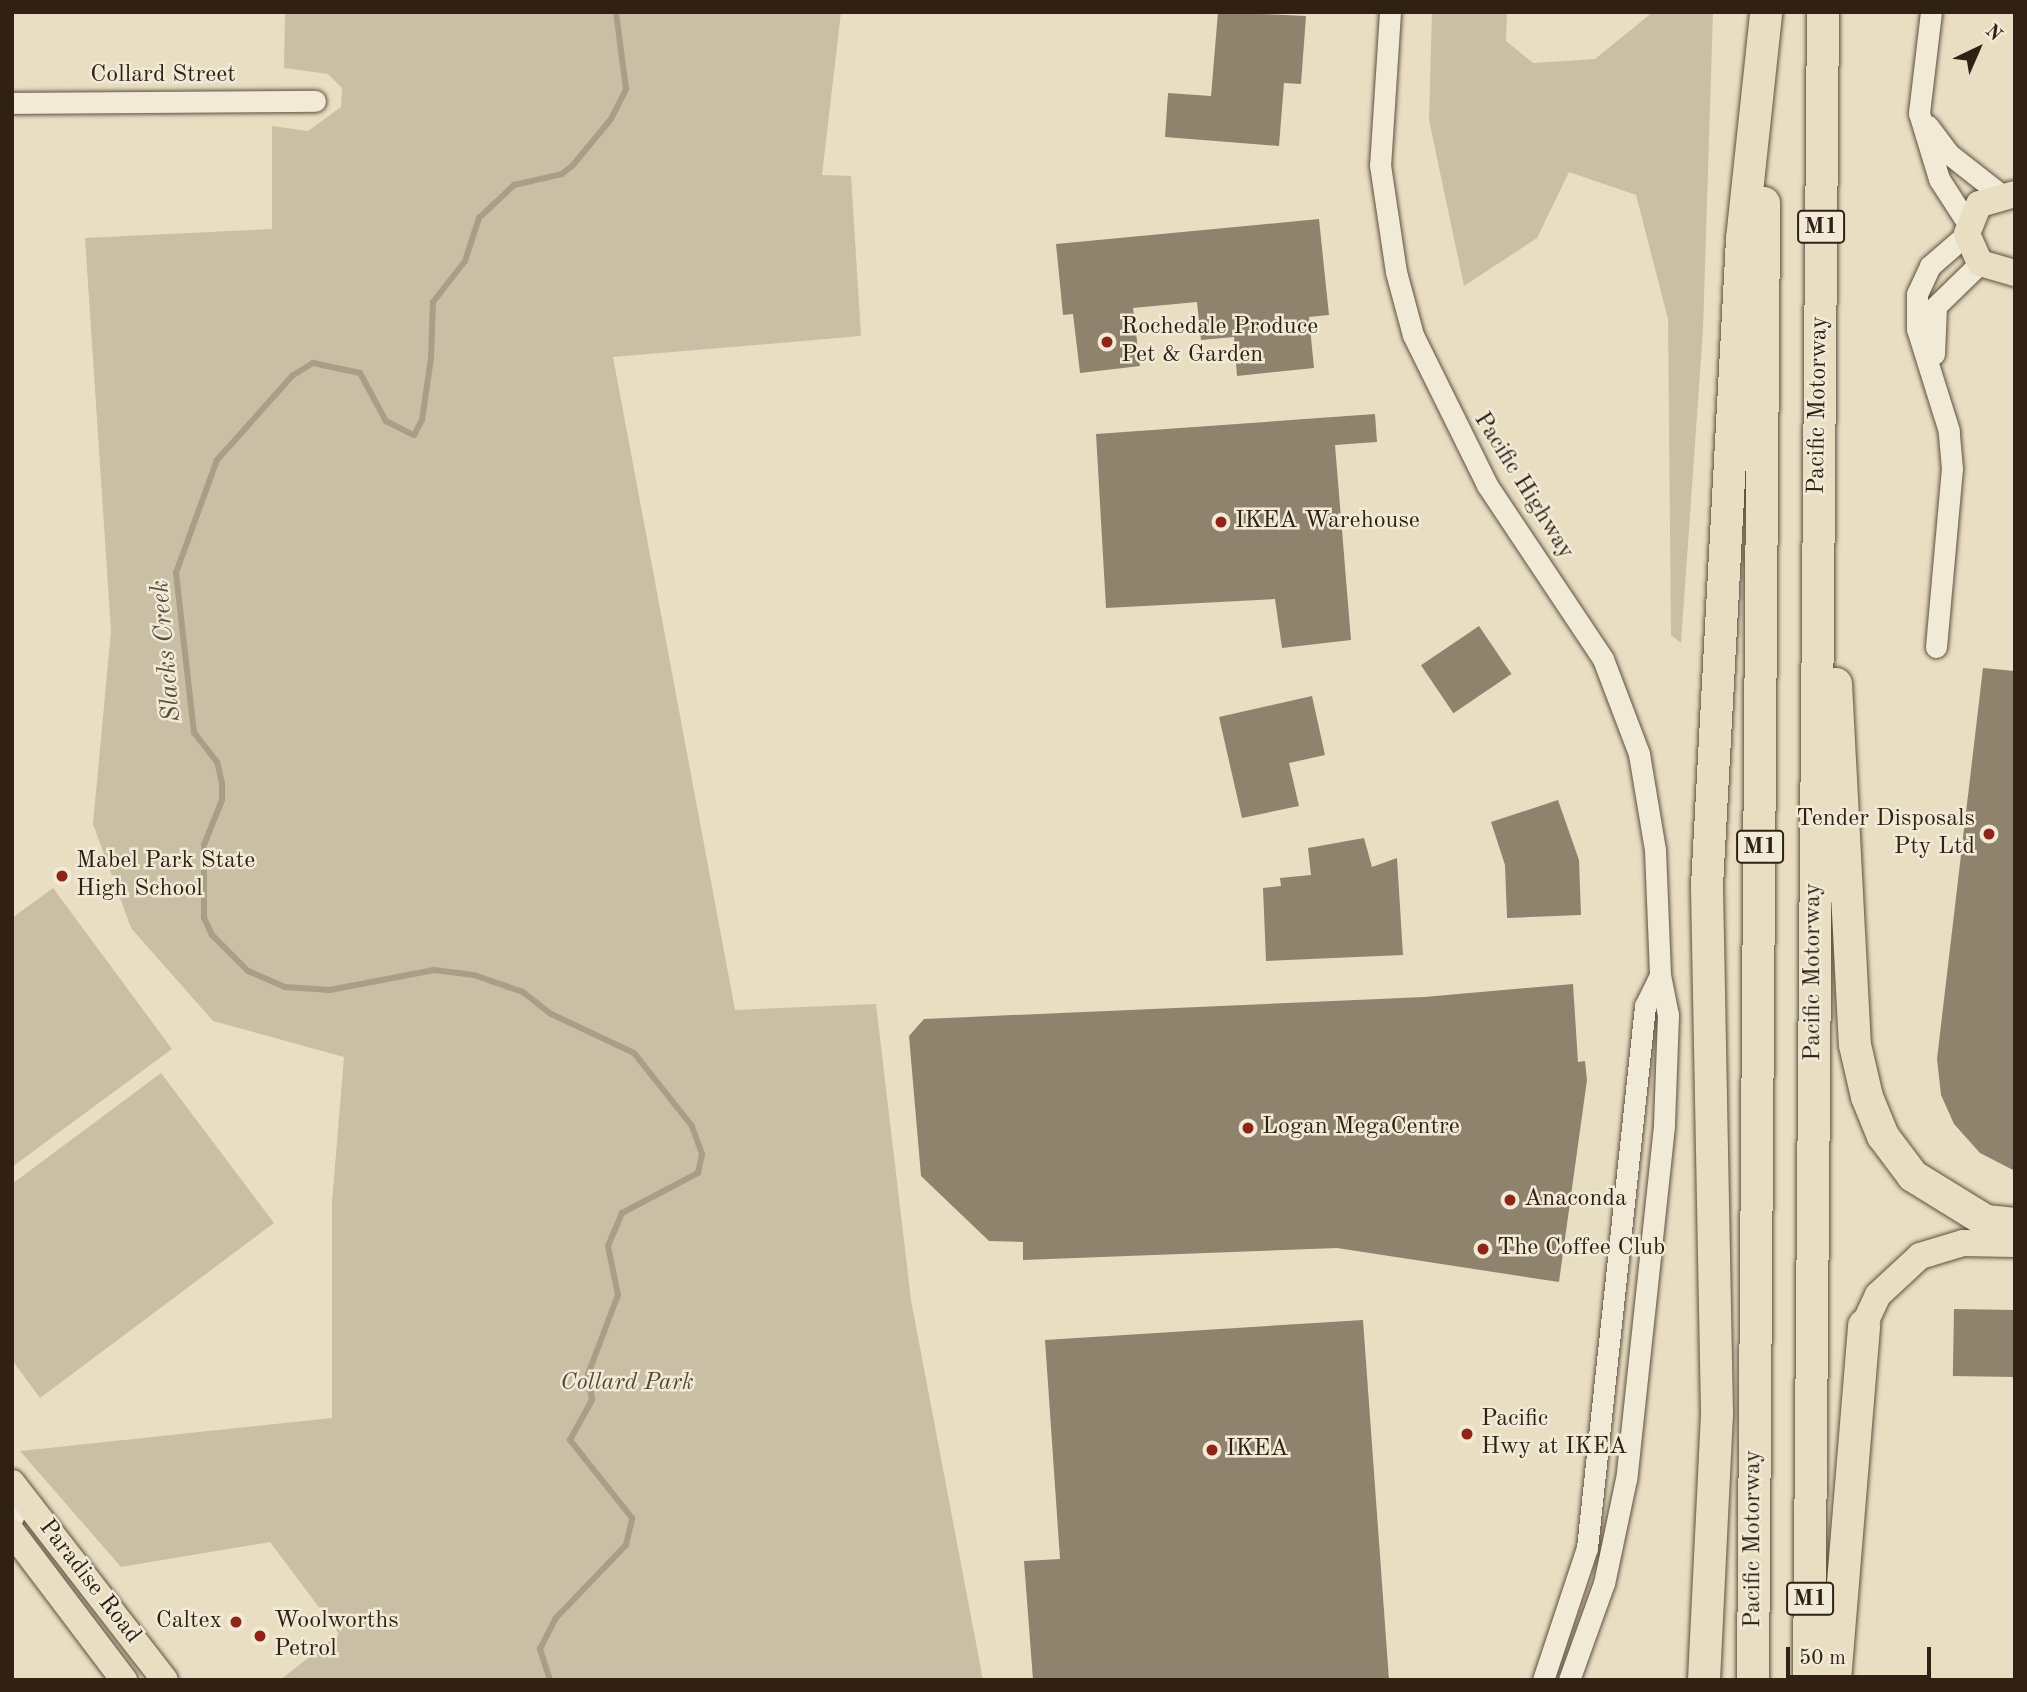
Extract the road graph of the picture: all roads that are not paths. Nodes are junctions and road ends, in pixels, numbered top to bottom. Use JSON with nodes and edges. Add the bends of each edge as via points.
{"nodes":[{"id":1,"x":1390,"y":12,"type":"edge"},
{"id":2,"x":1823,"y":12,"type":"edge"},
{"id":3,"x":1931,"y":12,"type":"edge"},
{"id":4,"x":1766,"y":13,"type":"edge"},
{"id":5,"x":315,"y":101,"type":"dead end"},
{"id":6,"x":12,"y":103,"type":"edge"},
{"id":7,"x":1919,"y":114,"type":"junction"},
{"id":8,"x":2011,"y":194,"type":"edge"},
{"id":9,"x":1967,"y":229,"type":"junction"},
{"id":10,"x":1980,"y":263,"type":"junction"},
{"id":11,"x":2013,"y":274,"type":"edge"},
{"id":12,"x":1939,"y":394,"type":"junction"},
{"id":13,"x":1819,"y":427,"type":"junction"},
{"id":14,"x":1936,"y":647,"type":"dead end"},
{"id":15,"x":1660,"y":975,"type":"junction"},
{"id":16,"x":2015,"y":1224,"type":"edge"},
{"id":17,"x":2015,"y":1244,"type":"edge"},
{"id":18,"x":1864,"y":1325,"type":"joint"},
{"id":19,"x":15,"y":1499,"type":"edge"},
{"id":20,"x":12,"y":1532,"type":"edge"},
{"id":21,"x":124,"y":1680,"type":"edge"},
{"id":22,"x":165,"y":1680,"type":"edge"},
{"id":23,"x":1543,"y":1680,"type":"edge"},
{"id":24,"x":1569,"y":1680,"type":"edge"},
{"id":25,"x":1704,"y":1680,"type":"edge"},
{"id":26,"x":1753,"y":1680,"type":"edge"},
{"id":27,"x":1809,"y":1680,"type":"edge"},
{"id":28,"x":1835,"y":1680,"type":"edge"}],
"edges":[{"from":1,"to":15,"type":"street","name":"Pacific Highway","via":[[1381,175],[1413,335],[1487,485],[1585,625],[1615,689],[1650,806]]},
{"from":2,"to":13,"type":"highway","name":"Pacific Motorway","number":"M1"},
{"from":3,"to":7,"type":"street"},
{"from":4,"to":25,"type":"highway","via":[[1742,239],[1707,886],[1717,1413]]},
{"from":4,"to":26,"type":"highway","name":"Pacific Motorway","number":"M1"},
{"from":5,"to":6,"type":"street","name":"Collard Street"},
{"from":7,"to":8,"type":"street","via":[[1949,154]]},
{"from":7,"to":9,"type":"street","via":[[1939,179]]},
{"from":8,"to":9,"type":"main road","via":[[1979,204]]},
{"from":9,"to":10,"type":"main road"},
{"from":9,"to":12,"type":"street","via":[[1930,266],[1917,294],[1917,329]]},
{"from":10,"to":11,"type":"main road"},
{"from":10,"to":12,"type":"street","via":[[1936,306],[1931,332]]},
{"from":12,"to":14,"type":"street","via":[[1952,469]]},
{"from":13,"to":16,"type":"highway","via":[[1854,1020],[1867,1097],[1883,1136],[1913,1176],[1986,1221]]},
{"from":13,"to":27,"type":"highway","name":"Pacific Motorway","number":"M1"},
{"from":15,"to":23,"type":"street","name":"Pacific Highway","via":[[1645,1006],[1587,1548]]},
{"from":15,"to":24,"type":"street","name":"Pacific Highway","via":[[1668,1015],[1664,1126],[1626,1479],[1604,1583]]},
{"from":17,"to":18,"type":"main road","via":[[1963,1243],[1920,1256],[1878,1295]]},
{"from":18,"to":28,"type":"highway"},
{"from":19,"to":22,"type":"main road","name":"Paradise Road"},
{"from":20,"to":21,"type":"main road","name":"Paradise Road"}]}
